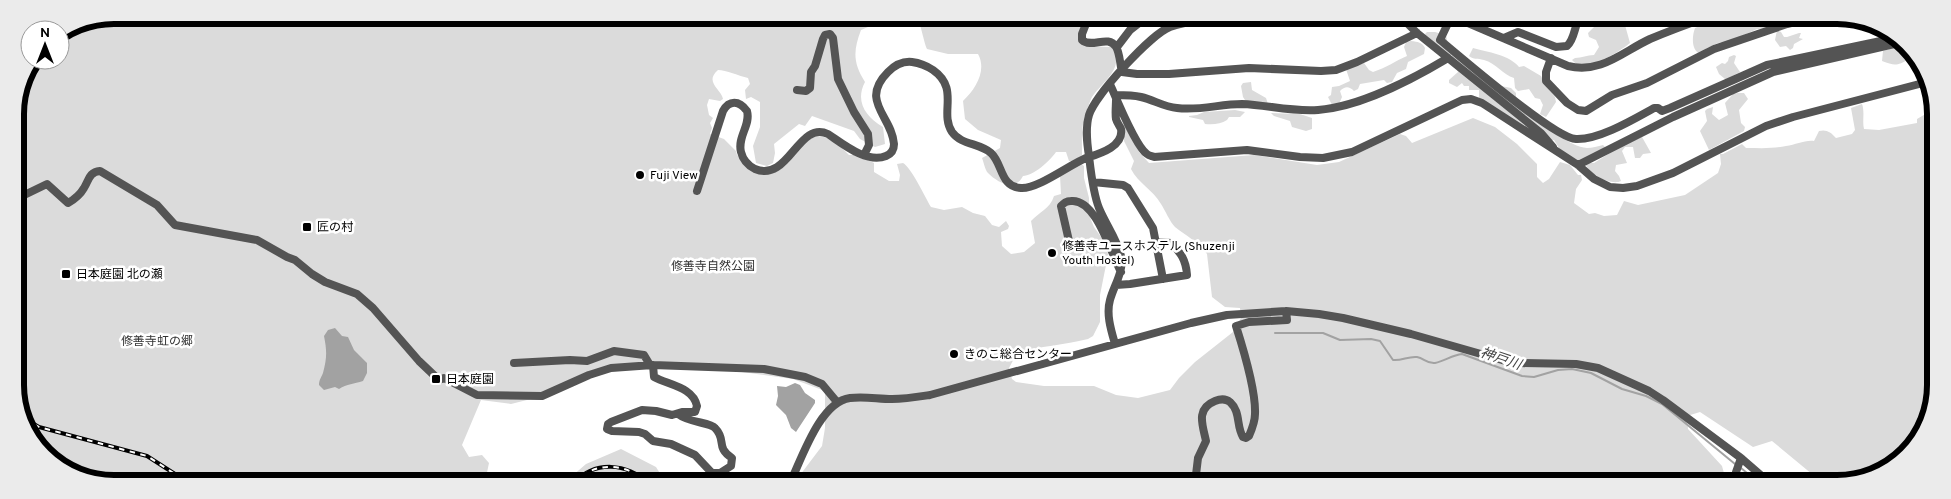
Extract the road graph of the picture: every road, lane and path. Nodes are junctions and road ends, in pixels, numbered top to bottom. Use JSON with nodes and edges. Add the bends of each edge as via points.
{"nodes":[{"id":1,"x":1086,"y":24,"type":"edge"},
{"id":2,"x":1138,"y":24,"type":"edge"},
{"id":3,"x":1188,"y":24,"type":"edge"},
{"id":4,"x":1408,"y":24,"type":"edge"},
{"id":5,"x":1449,"y":24,"type":"edge"},
{"id":6,"x":1472,"y":24,"type":"edge"},
{"id":7,"x":1576,"y":24,"type":"edge"},
{"id":8,"x":1690,"y":24,"type":"edge"},
{"id":9,"x":1787,"y":24,"type":"edge"},
{"id":10,"x":1417,"y":33,"type":"junction"},
{"id":11,"x":1504,"y":38,"type":"junction"},
{"id":12,"x":1888,"y":40,"type":"edge"},
{"id":13,"x":1894,"y":44,"type":"edge"},
{"id":14,"x":1117,"y":48,"type":"junction"},
{"id":15,"x":1448,"y":58,"type":"junction"},
{"id":16,"x":1551,"y":58,"type":"junction"},
{"id":17,"x":1122,"y":72,"type":"junction"},
{"id":18,"x":1921,"y":83,"type":"edge"},
{"id":19,"x":1107,"y":87,"type":"junction"},
{"id":20,"x":797,"y":90,"type":"dead end"},
{"id":21,"x":1116,"y":98,"type":"junction"},
{"id":22,"x":1554,"y":149,"type":"junction"},
{"id":23,"x":864,"y":155,"type":"junction"},
{"id":24,"x":1089,"y":157,"type":"junction"},
{"id":25,"x":1578,"y":165,"type":"junction"},
{"id":26,"x":1093,"y":182,"type":"junction"},
{"id":27,"x":697,"y":191,"type":"dead end"},
{"id":28,"x":24,"y":195,"type":"edge"},
{"id":29,"x":1069,"y":241,"type":"dead end"},
{"id":30,"x":1157,"y":242,"type":"junction"},
{"id":31,"x":1121,"y":272,"type":"junction"},
{"id":32,"x":1163,"y":279,"type":"junction"},
{"id":33,"x":1116,"y":284,"type":"junction"},
{"id":34,"x":1286,"y":311,"type":"junction"},
{"id":35,"x":1115,"y":344,"type":"junction"},
{"id":36,"x":514,"y":363,"type":"dead end"},
{"id":37,"x":652,"y":365,"type":"junction"},
{"id":38,"x":837,"y":402,"type":"junction"},
{"id":39,"x":678,"y":414,"type":"junction"},
{"id":40,"x":1741,"y":458,"type":"junction"},
{"id":41,"x":794,"y":475,"type":"edge"},
{"id":42,"x":1196,"y":475,"type":"edge"},
{"id":43,"x":1736,"y":475,"type":"edge"},
{"id":44,"x":1761,"y":475,"type":"edge"}],
"edges":[{"from":1,"to":14,"type":"street","via":[[1082,40],[1090,44],[1109,41]]},
{"from":2,"to":14,"type":"street"},
{"from":3,"to":17,"type":"street","via":[[1170,27],[1151,39]]},
{"from":4,"to":10,"type":"street"},
{"from":5,"to":12,"type":"street","via":[[1440,40],[1543,122],[1563,136],[1577,139],[1610,130],[1654,108],[1662,111],[1670,108],[1767,65]]},
{"from":6,"to":11,"type":"street"},
{"from":7,"to":11,"type":"street","via":[[1567,46],[1556,47],[1518,32]]},
{"from":8,"to":16,"type":"street","via":[[1590,68],[1579,68]]},
{"from":9,"to":16,"type":"street","via":[[1714,49],[1647,84],[1612,95],[1586,111],[1568,103],[1546,81]]},
{"from":10,"to":15,"type":"street"},
{"from":10,"to":17,"type":"street","via":[[1336,70],[1249,68],[1169,74]]},
{"from":11,"to":16,"type":"street"},
{"from":13,"to":25,"type":"street","via":[[1774,72],[1672,116]]},
{"from":14,"to":17,"type":"street"},
{"from":15,"to":21,"type":"street","via":[[1382,92],[1323,110],[1241,104],[1178,108],[1162,106],[1143,97]]},
{"from":15,"to":22,"type":"street","via":[[1541,133]]},
{"from":17,"to":19,"type":"street"},
{"from":18,"to":25,"type":"street","via":[[1766,126],[1673,174],[1631,187],[1615,188],[1604,184]]},
{"from":19,"to":21,"type":"street"},
{"from":19,"to":24,"type":"street","via":[[1089,115]]},
{"from":20,"to":23,"type":"street","via":[[810,88],[810,76],[822,39],[830,34],[838,79],[868,134]]},
{"from":21,"to":22,"type":"street","via":[[1141,149],[1154,157],[1246,150],[1323,158],[1352,152],[1466,99],[1482,103]]},
{"from":21,"to":24,"type":"street","via":[[1120,138],[1110,148]]},
{"from":22,"to":25,"type":"street"},
{"from":23,"to":24,"type":"street","via":[[880,157],[892,151],[892,136],[877,105],[877,90],[881,80],[892,69],[910,62],[930,68],[943,79],[952,132],[961,140],[988,150],[995,157],[1003,177],[1015,186],[1034,186]]},
{"from":23,"to":27,"type":"street","via":[[823,131],[816,131],[807,136],[780,165],[758,170],[749,166],[739,144],[748,120],[747,111],[738,103],[731,102],[723,112]]},
{"from":24,"to":26,"type":"street"},
{"from":26,"to":30,"type":"street","via":[[1126,186],[1149,221]]},
{"from":26,"to":31,"type":"street","via":[[1098,206],[1122,258]]},
{"from":28,"to":37,"type":"street","via":[[47,184],[68,203],[80,194],[89,177],[100,171],[157,205],[175,225],[257,240],[295,260],[325,282],[357,294],[438,379],[444,378],[477,395],[542,396],[600,371]]},
{"from":29,"to":31,"type":"street","via":[[1061,206],[1065,202],[1078,201],[1088,207]]},
{"from":30,"to":32,"type":"street"},
{"from":30,"to":32,"type":"street","via":[[1171,243],[1184,257],[1186,268],[1187,275]]},
{"from":31,"to":33,"type":"street"},
{"from":32,"to":33,"type":"street"},
{"from":33,"to":35,"type":"street","via":[[1108,314]]},
{"from":34,"to":35,"type":"street","via":[[1241,313],[1208,319]]},
{"from":34,"to":40,"type":"street","via":[[1352,320],[1510,361],[1598,368],[1649,391]]},
{"from":34,"to":42,"type":"street","via":[[1287,320],[1236,326],[1255,405],[1255,418],[1246,438],[1240,432],[1238,413],[1226,399],[1206,406],[1201,420],[1206,441],[1198,458]]},
{"from":35,"to":38,"type":"street","via":[[930,395],[892,399],[852,398]]},
{"from":36,"to":37,"type":"street","via":[[587,361],[614,350],[644,355]]},
{"from":37,"to":38,"type":"street","via":[[774,370],[822,384]]},
{"from":37,"to":39,"type":"street","via":[[654,377],[684,389],[695,399],[697,406],[694,412]]},
{"from":38,"to":41,"type":"street","via":[[818,424]]},
{"from":39,"to":39,"type":"street","via":[[716,429],[723,452],[732,458],[731,466],[714,474],[692,453],[671,444],[653,442],[639,432],[607,429],[611,422],[637,411]]},
{"from":40,"to":43,"type":"street"},
{"from":40,"to":44,"type":"street"}]}
